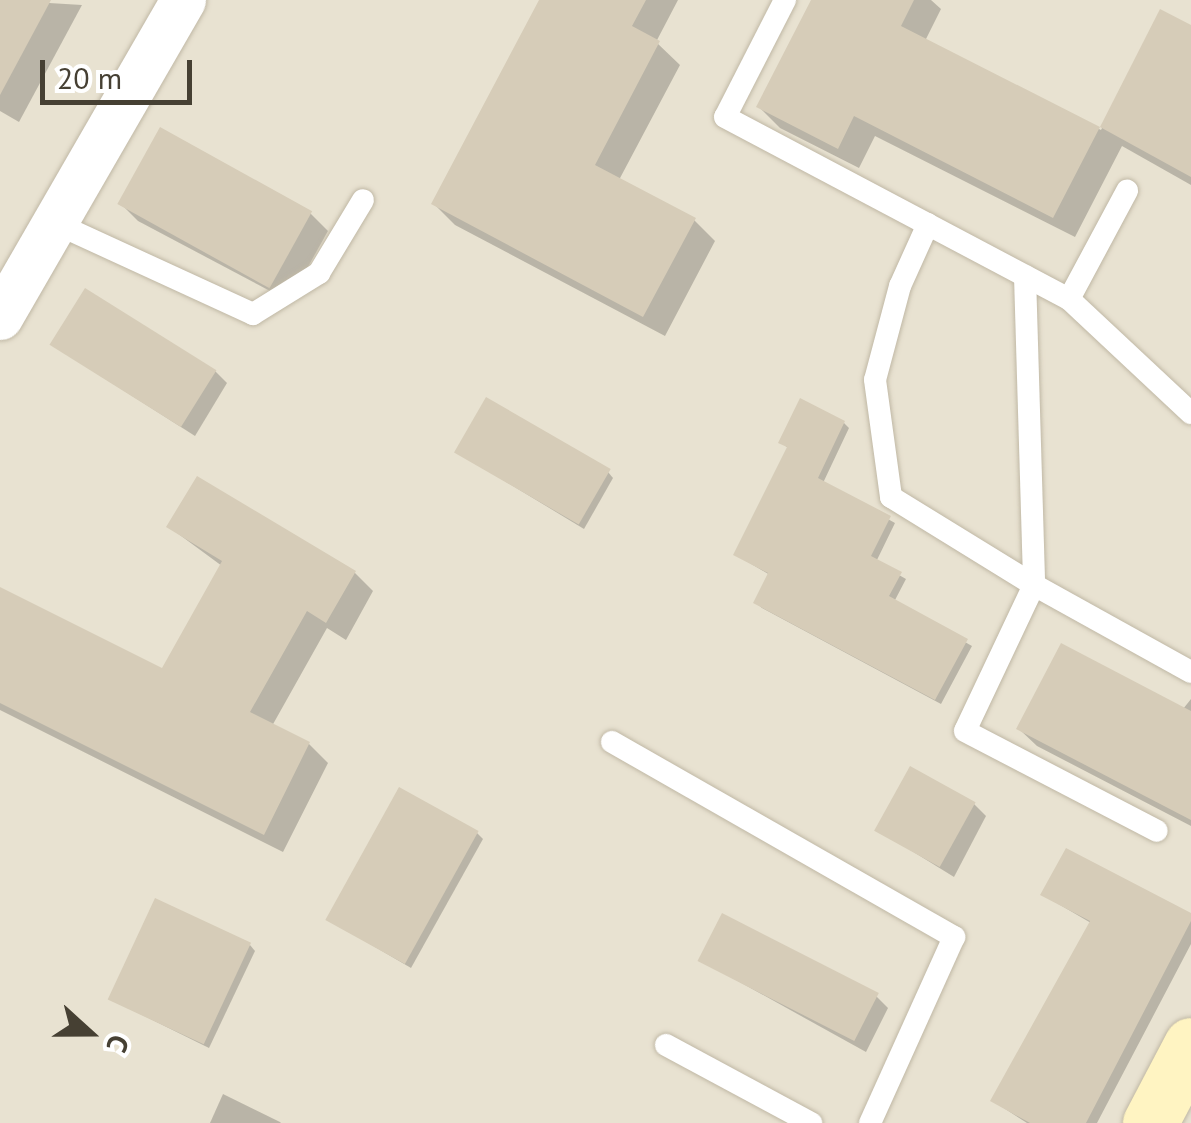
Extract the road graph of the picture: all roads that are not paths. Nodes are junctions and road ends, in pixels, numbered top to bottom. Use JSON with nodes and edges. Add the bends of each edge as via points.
{"nodes":[{"id":1,"x":183,"y":0,"type":"edge"},
{"id":2,"x":785,"y":0,"type":"edge"},
{"id":3,"x":1127,"y":191,"type":"dead end"},
{"id":4,"x":363,"y":200,"type":"dead end"},
{"id":5,"x":54,"y":223,"type":"junction"},
{"id":6,"x":928,"y":224,"type":"junction"},
{"id":7,"x":1025,"y":276,"type":"junction"},
{"id":8,"x":1070,"y":300,"type":"junction"},
{"id":9,"x":0,"y":317,"type":"edge"},
{"id":10,"x":1191,"y":413,"type":"edge"},
{"id":11,"x":1034,"y":585,"type":"junction"},
{"id":12,"x":1191,"y":672,"type":"edge"},
{"id":13,"x":612,"y":742,"type":"dead end"},
{"id":14,"x":1157,"y":831,"type":"dead end"},
{"id":15,"x":666,"y":1045,"type":"dead end"},
{"id":16,"x":1191,"y":1045,"type":"edge"},
{"id":17,"x":811,"y":1123,"type":"edge"},
{"id":18,"x":870,"y":1123,"type":"edge"},
{"id":19,"x":1150,"y":1123,"type":"edge"}],
"edges":[{"from":1,"to":5,"type":"street"},
{"from":2,"to":6,"type":"lane","via":[[725,118]]},
{"from":3,"to":8,"type":"lane"},
{"from":4,"to":5,"type":"lane","via":[[318,273],[252,314]]},
{"from":5,"to":9,"type":"street"},
{"from":6,"to":7,"type":"lane"},
{"from":6,"to":11,"type":"lane","via":[[900,286],[875,380],[891,497]]},
{"from":7,"to":8,"type":"lane"},
{"from":7,"to":11,"type":"lane"},
{"from":8,"to":10,"type":"lane"},
{"from":11,"to":12,"type":"lane"},
{"from":11,"to":14,"type":"lane","via":[[965,731]]},
{"from":13,"to":18,"type":"lane","via":[[954,937]]},
{"from":15,"to":17,"type":"lane"},
{"from":16,"to":19,"type":"street"}]}
